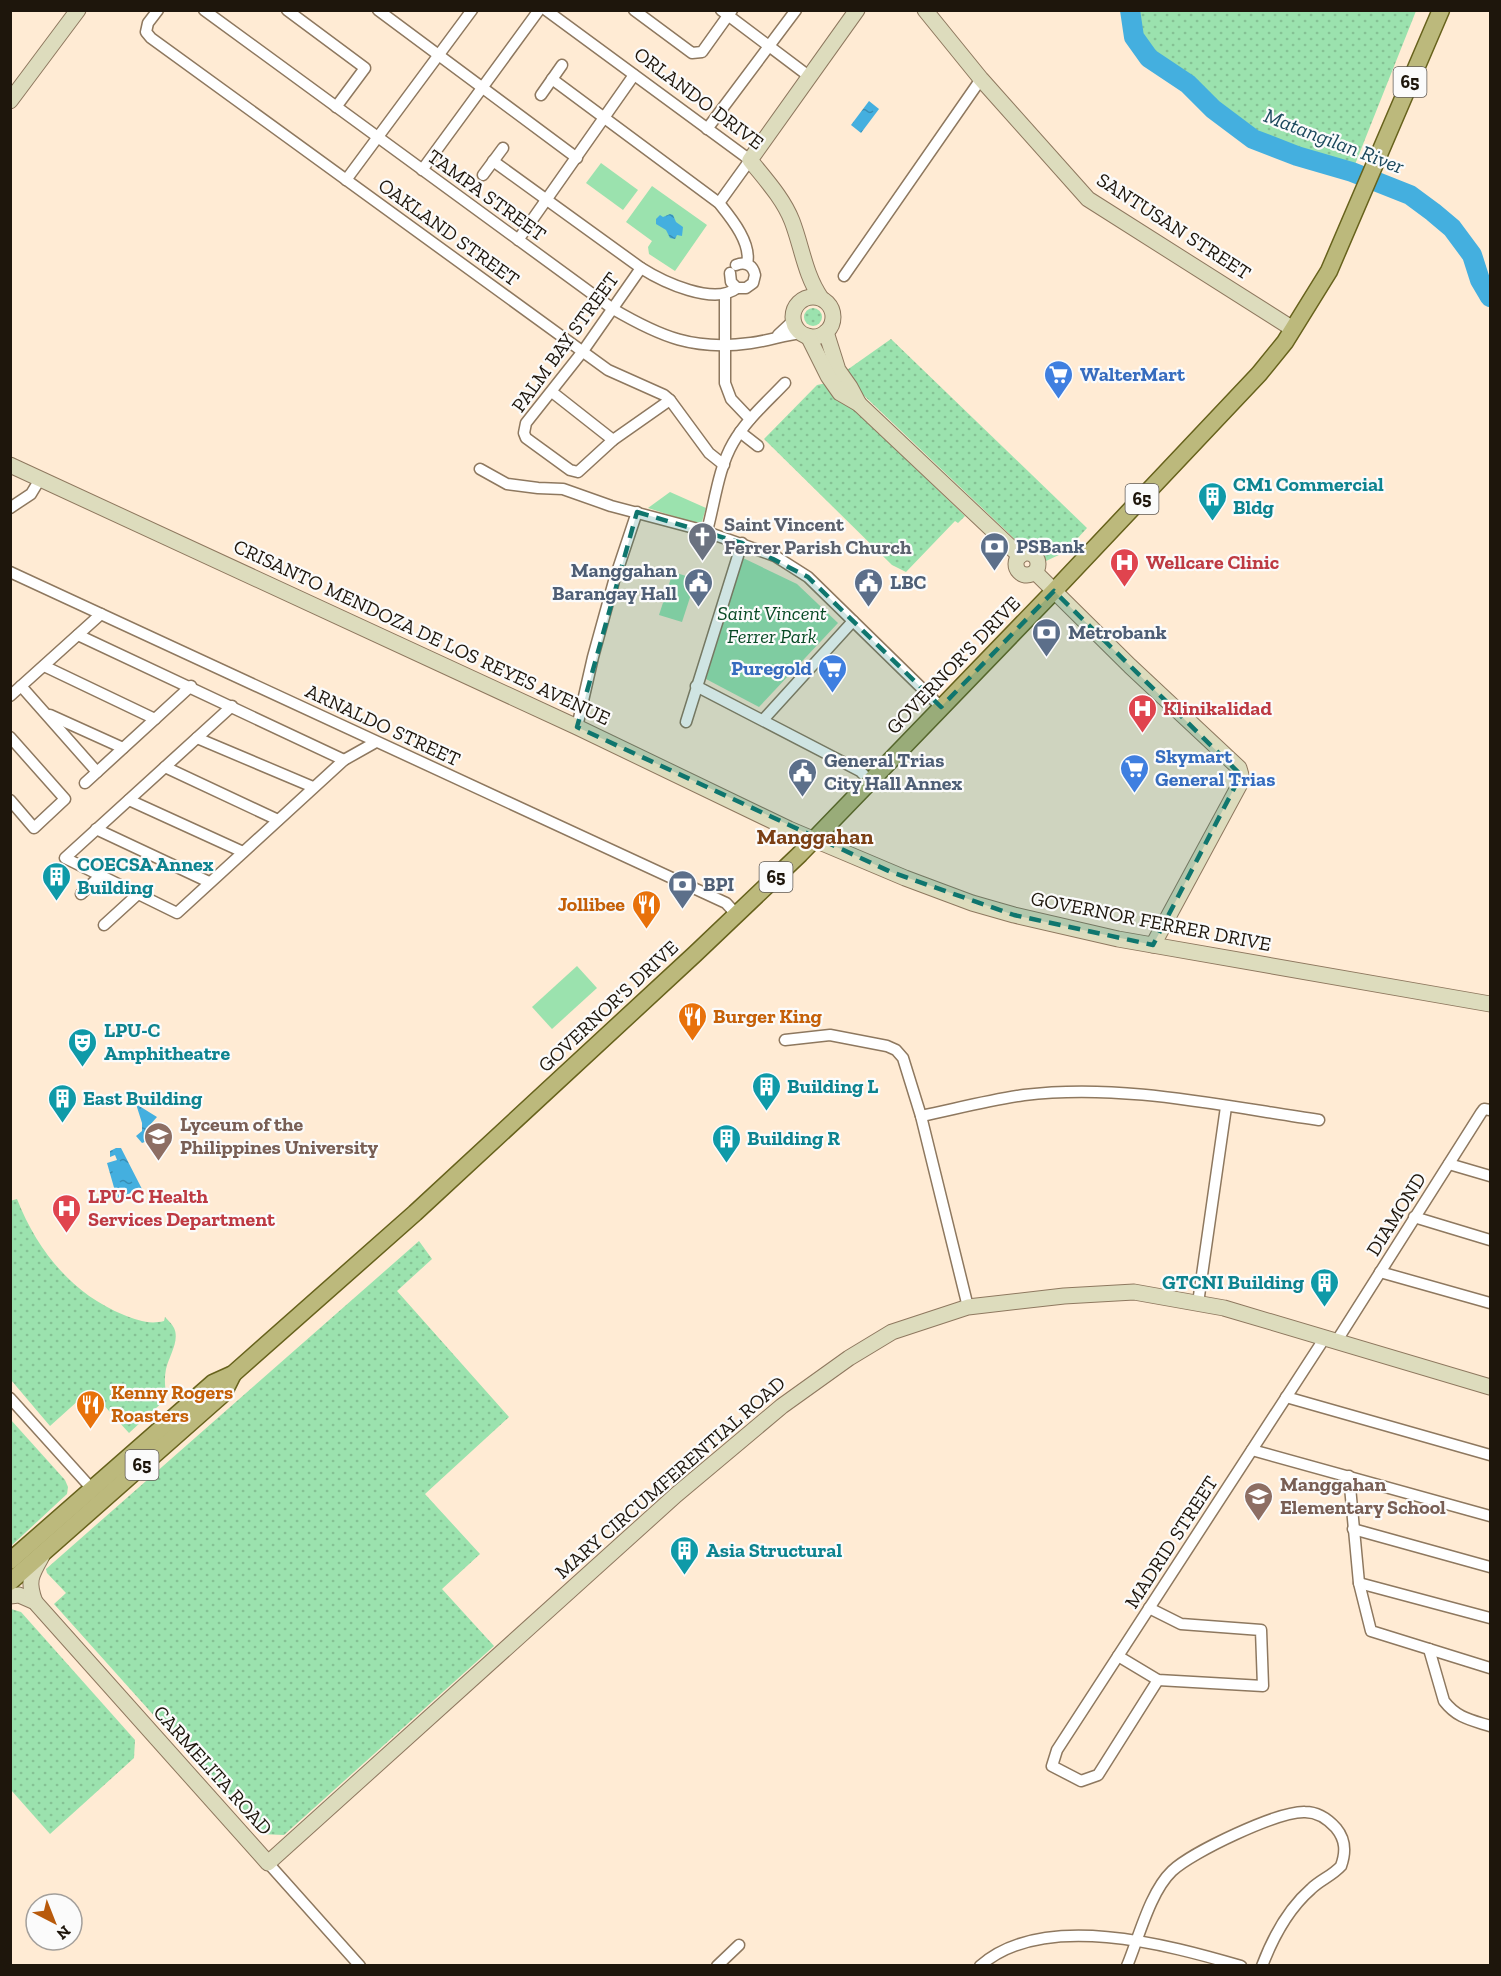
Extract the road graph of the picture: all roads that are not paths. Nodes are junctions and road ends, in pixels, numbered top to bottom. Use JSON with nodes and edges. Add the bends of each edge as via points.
{"nodes":[{"id":1,"x":78,"y":10,"type":"edge"},
{"id":2,"x":159,"y":10,"type":"edge"},
{"id":3,"x":204,"y":10,"type":"edge"},
{"id":4,"x":287,"y":10,"type":"edge"},
{"id":5,"x":378,"y":10,"type":"edge"},
{"id":6,"x":472,"y":10,"type":"edge"},
{"id":7,"x":539,"y":10,"type":"edge"},
{"id":8,"x":546,"y":10,"type":"edge"},
{"id":9,"x":634,"y":10,"type":"edge"},
{"id":10,"x":796,"y":10,"type":"edge"},
{"id":11,"x":858,"y":10,"type":"edge"},
{"id":12,"x":925,"y":10,"type":"edge"},
{"id":13,"x":1441,"y":10,"type":"edge"},
{"id":14,"x":727,"y":12,"type":"edge"},
{"id":15,"x":217,"y":14,"type":"edge"},
{"id":16,"x":769,"y":46,"type":"junction"},
{"id":17,"x":439,"y":56,"type":"junction"},
{"id":18,"x":562,"y":65,"type":"dead end"},
{"id":19,"x":634,"y":75,"type":"junction"},
{"id":20,"x":810,"y":77,"type":"junction"},
{"id":21,"x":552,"y":79,"type":"junction"},
{"id":22,"x":981,"y":79,"type":"junction"},
{"id":23,"x":482,"y":88,"type":"junction"},
{"id":24,"x":541,"y":95,"type":"dead end"},
{"id":25,"x":10,"y":101,"type":"edge"},
{"id":26,"x":336,"y":107,"type":"junction"},
{"id":27,"x":605,"y":118,"type":"junction"},
{"id":28,"x":707,"y":129,"type":"junction"},
{"id":29,"x":377,"y":138,"type":"junction"},
{"id":30,"x":503,"y":148,"type":"dead end"},
{"id":31,"x":577,"y":158,"type":"junction"},
{"id":32,"x":750,"y":160,"type":"junction"},
{"id":33,"x":493,"y":161,"type":"junction"},
{"id":34,"x":422,"y":170,"type":"junction"},
{"id":35,"x":483,"y":176,"type":"dead end"},
{"id":36,"x":346,"y":180,"type":"junction"},
{"id":37,"x":547,"y":200,"type":"junction"},
{"id":38,"x":719,"y":203,"type":"junction"},
{"id":39,"x":518,"y":240,"type":"junction"},
{"id":40,"x":738,"y":267,"type":"junction"},
{"id":41,"x":641,"y":268,"type":"junction"},
{"id":42,"x":844,"y":276,"type":"dead end"},
{"id":43,"x":737,"y":288,"type":"junction"},
{"id":44,"x":725,"y":294,"type":"junction"},
{"id":45,"x":814,"y":298,"type":"junction"},
{"id":46,"x":613,"y":309,"type":"junction"},
{"id":47,"x":1293,"y":329,"type":"junction"},
{"id":48,"x":801,"y":330,"type":"junction"},
{"id":49,"x":826,"y":332,"type":"junction"},
{"id":50,"x":725,"y":346,"type":"junction"},
{"id":51,"x":583,"y":351,"type":"junction"},
{"id":52,"x":785,"y":383,"type":"dead end"},
{"id":53,"x":552,"y":392,"type":"junction"},
{"id":54,"x":670,"y":400,"type":"junction"},
{"id":55,"x":859,"y":404,"type":"junction"},
{"id":56,"x":750,"y":419,"type":"junction"},
{"id":57,"x":740,"y":432,"type":"junction"},
{"id":58,"x":613,"y":440,"type":"junction"},
{"id":59,"x":758,"y":446,"type":"dead end"},
{"id":60,"x":10,"y":465,"type":"edge"},
{"id":61,"x":724,"y":465,"type":"junction"},
{"id":62,"x":480,"y":468,"type":"dead end"},
{"id":63,"x":40,"y":479,"type":"junction"},
{"id":64,"x":10,"y":508,"type":"edge"},
{"id":65,"x":637,"y":512,"type":"junction"},
{"id":66,"x":708,"y":527,"type":"dead end"},
{"id":67,"x":742,"y":543,"type":"junction"},
{"id":68,"x":10,"y":572,"type":"edge"},
{"id":69,"x":1054,"y":591,"type":"junction"},
{"id":70,"x":101,"y":614,"type":"junction"},
{"id":71,"x":853,"y":621,"type":"junction"},
{"id":72,"x":78,"y":635,"type":"junction"},
{"id":73,"x":44,"y":666,"type":"junction"},
{"id":74,"x":21,"y":686,"type":"junction"},
{"id":75,"x":191,"y":686,"type":"junction"},
{"id":76,"x":696,"y":686,"type":"junction"},
{"id":77,"x":10,"y":696,"type":"edge"},
{"id":78,"x":232,"y":706,"type":"junction"},
{"id":79,"x":941,"y":707,"type":"junction"},
{"id":80,"x":45,"y":712,"type":"junction"},
{"id":81,"x":155,"y":719,"type":"junction"},
{"id":82,"x":763,"y":720,"type":"junction"},
{"id":83,"x":686,"y":722,"type":"dead end"},
{"id":84,"x":577,"y":727,"type":"junction"},
{"id":85,"x":10,"y":737,"type":"edge"},
{"id":86,"x":197,"y":738,"type":"junction"},
{"id":87,"x":376,"y":742,"type":"junction"},
{"id":88,"x":123,"y":748,"type":"junction"},
{"id":89,"x":344,"y":760,"type":"junction"},
{"id":90,"x":165,"y":767,"type":"junction"},
{"id":91,"x":97,"y":772,"type":"junction"},
{"id":92,"x":870,"y":781,"type":"junction"},
{"id":93,"x":85,"y":783,"type":"dead end"},
{"id":94,"x":313,"y":787,"type":"junction"},
{"id":95,"x":10,"y":800,"type":"edge"},
{"id":96,"x":129,"y":800,"type":"junction"},
{"id":97,"x":278,"y":820,"type":"junction"},
{"id":98,"x":96,"y":829,"type":"junction"},
{"id":99,"x":815,"y":839,"type":"junction"},
{"id":100,"x":243,"y":852,"type":"junction"},
{"id":101,"x":101,"y":875,"type":"junction"},
{"id":102,"x":209,"y":882,"type":"junction"},
{"id":103,"x":81,"y":894,"type":"dead end"},
{"id":104,"x":138,"y":894,"type":"junction"},
{"id":105,"x":736,"y":915,"type":"junction"},
{"id":106,"x":104,"y":926,"type":"dead end"},
{"id":107,"x":1153,"y":945,"type":"junction"},
{"id":108,"x":1491,"y":1004,"type":"edge"},
{"id":109,"x":785,"y":1040,"type":"dead end"},
{"id":110,"x":1226,"y":1107,"type":"junction"},
{"id":111,"x":1489,"y":1110,"type":"edge"},
{"id":112,"x":921,"y":1116,"type":"junction"},
{"id":113,"x":1319,"y":1120,"type":"dead end"},
{"id":114,"x":1449,"y":1164,"type":"junction"},
{"id":115,"x":1491,"y":1176,"type":"edge"},
{"id":116,"x":1414,"y":1218,"type":"junction"},
{"id":117,"x":1491,"y":1240,"type":"edge"},
{"id":118,"x":1380,"y":1272,"type":"junction"},
{"id":119,"x":1198,"y":1303,"type":"junction"},
{"id":120,"x":1491,"y":1303,"type":"edge"},
{"id":121,"x":968,"y":1307,"type":"junction"},
{"id":122,"x":1330,"y":1340,"type":"junction"},
{"id":123,"x":233,"y":1374,"type":"junction"},
{"id":124,"x":1491,"y":1387,"type":"edge"},
{"id":125,"x":1286,"y":1397,"type":"junction"},
{"id":126,"x":10,"y":1398,"type":"edge"},
{"id":127,"x":1252,"y":1450,"type":"junction"},
{"id":128,"x":1491,"y":1455,"type":"edge"},
{"id":129,"x":1349,"y":1476,"type":"junction"},
{"id":130,"x":92,"y":1489,"type":"junction"},
{"id":131,"x":1491,"y":1516,"type":"edge"},
{"id":132,"x":1353,"y":1529,"type":"junction"},
{"id":133,"x":45,"y":1552,"type":"junction"},
{"id":134,"x":14,"y":1556,"type":"edge"},
{"id":135,"x":1491,"y":1567,"type":"edge"},
{"id":136,"x":10,"y":1582,"type":"edge"},
{"id":137,"x":1359,"y":1583,"type":"junction"},
{"id":138,"x":10,"y":1596,"type":"edge"},
{"id":139,"x":35,"y":1602,"type":"junction"},
{"id":140,"x":1149,"y":1608,"type":"junction"},
{"id":141,"x":1491,"y":1618,"type":"edge"},
{"id":142,"x":1429,"y":1649,"type":"junction"},
{"id":143,"x":1118,"y":1656,"type":"junction"},
{"id":144,"x":1491,"y":1668,"type":"edge"},
{"id":145,"x":1158,"y":1680,"type":"junction"},
{"id":146,"x":1491,"y":1726,"type":"edge"},
{"id":147,"x":268,"y":1863,"type":"junction"},
{"id":148,"x":1137,"y":1941,"type":"junction"},
{"id":149,"x":739,"y":1945,"type":"dead end"},
{"id":150,"x":360,"y":1965,"type":"edge"},
{"id":151,"x":717,"y":1965,"type":"edge"},
{"id":152,"x":980,"y":1965,"type":"edge"},
{"id":153,"x":1127,"y":1965,"type":"edge"},
{"id":154,"x":1241,"y":1965,"type":"edge"},
{"id":155,"x":1262,"y":1965,"type":"edge"}],
"edges":[{"from":1,"to":25,"type":"street"},
{"from":2,"to":36,"type":"street","name":"OAKLAND STREET","via":[[148,23],[146,32],[151,38]]},
{"from":3,"to":15,"type":"street","name":"TAMPA STREET"},
{"from":4,"to":26,"type":"street","via":[[365,68]]},
{"from":5,"to":17,"type":"street"},
{"from":6,"to":17,"type":"street"},
{"from":7,"to":23,"type":"street"},
{"from":8,"to":19,"type":"street","name":"ORLANDO DRIVE"},
{"from":9,"to":14,"type":"street","via":[[697,54]]},
{"from":10,"to":16,"type":"street"},
{"from":11,"to":20,"type":"street"},
{"from":12,"to":22,"type":"street","name":"SANTUSAN STREET"},
{"from":13,"to":47,"type":"main road","name":"GOVERNOR'S DRIVE","number":"65","via":[[1329,271]]},
{"from":14,"to":16,"type":"street"},
{"from":15,"to":26,"type":"street","name":"TAMPA STREET"},
{"from":16,"to":20,"type":"street"},
{"from":16,"to":28,"type":"street"},
{"from":17,"to":23,"type":"street"},
{"from":17,"to":29,"type":"street"},
{"from":18,"to":21,"type":"street"},
{"from":19,"to":27,"type":"street"},
{"from":19,"to":28,"type":"street","name":"ORLANDO DRIVE"},
{"from":20,"to":32,"type":"street"},
{"from":21,"to":24,"type":"street"},
{"from":21,"to":27,"type":"street"},
{"from":22,"to":42,"type":"street"},
{"from":22,"to":47,"type":"street","name":"SANTUSAN STREET","via":[[1088,199]]},
{"from":23,"to":31,"type":"street"},
{"from":23,"to":34,"type":"street"},
{"from":26,"to":29,"type":"street","name":"TAMPA STREET"},
{"from":27,"to":31,"type":"street"},
{"from":27,"to":38,"type":"street"},
{"from":28,"to":32,"type":"street","name":"ORLANDO DRIVE"},
{"from":29,"to":34,"type":"street","name":"TAMPA STREET"},
{"from":29,"to":36,"type":"street"},
{"from":30,"to":33,"type":"street"},
{"from":31,"to":37,"type":"street"},
{"from":32,"to":38,"type":"street"},
{"from":32,"to":45,"type":"street","name":"ORLANDO DRIVE","via":[[791,218]]},
{"from":33,"to":35,"type":"street"},
{"from":33,"to":37,"type":"street"},
{"from":34,"to":39,"type":"street","name":"TAMPA STREET"},
{"from":36,"to":51,"type":"street","name":"OAKLAND STREET"},
{"from":37,"to":39,"type":"street"},
{"from":37,"to":41,"type":"street"},
{"from":38,"to":40,"type":"street","via":[[747,249]]},
{"from":39,"to":46,"type":"street","name":"TAMPA STREET"},
{"from":40,"to":43,"type":"street","via":[[731,282]]},
{"from":40,"to":43,"type":"street","via":[[755,272],[755,280],[749,287]]},
{"from":41,"to":44,"type":"street","via":[[674,286]]},
{"from":41,"to":46,"type":"street","name":"PALM BAY STREET"},
{"from":43,"to":44,"type":"street"},
{"from":44,"to":50,"type":"street"},
{"from":45,"to":48,"type":"street","via":[[797,305],[793,315]]},
{"from":45,"to":49,"type":"street","via":[[826,302],[832,314]]},
{"from":46,"to":50,"type":"street","name":"TAMPA STREET","via":[[655,333],[680,341]]},
{"from":46,"to":51,"type":"street","name":"PALM BAY STREET"},
{"from":47,"to":69,"type":"main road","name":"GOVERNOR'S DRIVE","number":"65","via":[[1259,374]]},
{"from":48,"to":49,"type":"street","via":[[814,337]]},
{"from":48,"to":50,"type":"street","name":"TAMPA STREET","via":[[754,343]]},
{"from":48,"to":55,"type":"street","via":[[840,393]]},
{"from":49,"to":55,"type":"street","via":[[838,370]]},
{"from":50,"to":56,"type":"street","via":[[727,392]]},
{"from":51,"to":53,"type":"street","name":"PALM BAY STREET"},
{"from":51,"to":54,"type":"street","name":"OAKLAND STREET","via":[[608,370]]},
{"from":52,"to":56,"type":"street"},
{"from":53,"to":58,"type":"street"},
{"from":53,"to":58,"type":"street","name":"PALM BAY STREET","via":[[526,423],[526,438],[574,472]]},
{"from":54,"to":58,"type":"street","name":"PALM BAY STREET"},
{"from":54,"to":61,"type":"street","name":"OAKLAND STREET","via":[[709,453]]},
{"from":55,"to":69,"type":"street","via":[[1020,556],[1034,556],[1038,564],[1035,572]]},
{"from":56,"to":57,"type":"street"},
{"from":57,"to":59,"type":"street"},
{"from":57,"to":61,"type":"street"},
{"from":60,"to":63,"type":"street","name":"CRISANTO MENDOZA DE LOS REYES AVENUE"},
{"from":61,"to":66,"type":"street"},
{"from":62,"to":65,"type":"street","via":[[507,483],[563,489]]},
{"from":63,"to":64,"type":"street","via":[[31,494]]},
{"from":63,"to":84,"type":"street","name":"CRISANTO MENDOZA DE LOS REYES AVENUE"},
{"from":65,"to":67,"type":"street"},
{"from":65,"to":84,"type":"street","via":[[614,581]]},
{"from":67,"to":71,"type":"street","via":[[775,556],[808,577]]},
{"from":67,"to":76,"type":"street"},
{"from":68,"to":70,"type":"street","name":"ARNALDO STREET"},
{"from":69,"to":79,"type":"main road","name":"GOVERNOR'S DRIVE","number":"65"},
{"from":69,"to":107,"type":"street","via":[[1239,768],[1241,775],[1241,782]]},
{"from":70,"to":72,"type":"street"},
{"from":70,"to":87,"type":"street","name":"ARNALDO STREET"},
{"from":71,"to":79,"type":"street"},
{"from":71,"to":82,"type":"street"},
{"from":72,"to":73,"type":"street"},
{"from":72,"to":75,"type":"street"},
{"from":73,"to":74,"type":"street"},
{"from":73,"to":81,"type":"street"},
{"from":74,"to":77,"type":"street"},
{"from":74,"to":80,"type":"street"},
{"from":75,"to":78,"type":"street"},
{"from":75,"to":81,"type":"street"},
{"from":76,"to":82,"type":"street"},
{"from":76,"to":83,"type":"street"},
{"from":78,"to":86,"type":"street"},
{"from":78,"to":89,"type":"street"},
{"from":79,"to":92,"type":"main road","name":"GOVERNOR'S DRIVE","number":"65"},
{"from":80,"to":88,"type":"street"},
{"from":80,"to":91,"type":"street"},
{"from":81,"to":88,"type":"street"},
{"from":82,"to":92,"type":"street","via":[[860,771]]},
{"from":84,"to":99,"type":"street","name":"CRISANTO MENDOZA DE LOS REYES AVENUE"},
{"from":85,"to":95,"type":"street","via":[[65,799],[34,828]]},
{"from":86,"to":90,"type":"street"},
{"from":86,"to":94,"type":"street"},
{"from":87,"to":89,"type":"street"},
{"from":87,"to":105,"type":"street","name":"ARNALDO STREET","via":[[726,903]]},
{"from":88,"to":91,"type":"street"},
{"from":89,"to":94,"type":"street"},
{"from":90,"to":96,"type":"street"},
{"from":90,"to":97,"type":"street"},
{"from":91,"to":93,"type":"street"},
{"from":92,"to":99,"type":"main road","name":"GOVERNOR'S DRIVE","number":"65"},
{"from":94,"to":97,"type":"street"},
{"from":96,"to":98,"type":"street"},
{"from":96,"to":100,"type":"street"},
{"from":97,"to":100,"type":"street"},
{"from":98,"to":101,"type":"street","via":[[65,858]]},
{"from":98,"to":102,"type":"street"},
{"from":99,"to":105,"type":"main road","name":"GOVERNOR'S DRIVE","number":"65"},
{"from":99,"to":107,"type":"street","name":"GOVERNOR FERRER DRIVE","via":[[972,903],[1082,932]]},
{"from":100,"to":102,"type":"street"},
{"from":101,"to":103,"type":"street"},
{"from":101,"to":104,"type":"street"},
{"from":102,"to":104,"type":"street","via":[[177,913]]},
{"from":104,"to":106,"type":"street"},
{"from":105,"to":123,"type":"main road","name":"GOVERNOR'S DRIVE","number":"65","via":[[415,1212]]},
{"from":107,"to":108,"type":"street","name":"GOVERNOR FERRER DRIVE"},
{"from":109,"to":112,"type":"street","via":[[824,1035],[896,1050],[903,1058]]},
{"from":110,"to":112,"type":"street","via":[[1167,1096],[1025,1095]]},
{"from":110,"to":113,"type":"street"},
{"from":110,"to":119,"type":"street"},
{"from":111,"to":114,"type":"street","name":"DIAMOND","via":[[1481,1113]]},
{"from":112,"to":121,"type":"street"},
{"from":114,"to":115,"type":"street"},
{"from":114,"to":116,"type":"street","name":"DIAMOND"},
{"from":116,"to":117,"type":"street"},
{"from":116,"to":118,"type":"street","name":"DIAMOND"},
{"from":118,"to":120,"type":"street"},
{"from":118,"to":122,"type":"street","name":"DIAMOND"},
{"from":119,"to":121,"type":"street","name":"MARY CIRCUMFERENTIAL ROAD","via":[[1134,1292]]},
{"from":119,"to":122,"type":"street","name":"MARY CIRCUMFERENTIAL ROAD"},
{"from":121,"to":147,"type":"street","name":"MARY CIRCUMFERENTIAL ROAD","via":[[892,1332],[782,1406],[676,1495]]},
{"from":122,"to":124,"type":"street","name":"MARY CIRCUMFERENTIAL ROAD"},
{"from":122,"to":125,"type":"street","name":"MADRID STREET"},
{"from":123,"to":130,"type":"main road","name":"GOVERNOR'S DRIVE","number":"65","via":[[213,1383]]},
{"from":123,"to":133,"type":"main road","name":"GOVERNOR'S DRIVE","number":"65","via":[[223,1394]]},
{"from":125,"to":127,"type":"street","name":"MADRID STREET"},
{"from":125,"to":128,"type":"street"},
{"from":126,"to":130,"type":"street"},
{"from":127,"to":129,"type":"street"},
{"from":127,"to":140,"type":"street","name":"MADRID STREET"},
{"from":129,"to":131,"type":"street"},
{"from":129,"to":132,"type":"street"},
{"from":130,"to":134,"type":"main road","name":"GOVERNOR'S DRIVE","number":"65"},
{"from":132,"to":135,"type":"street"},
{"from":132,"to":137,"type":"street"},
{"from":133,"to":136,"type":"main road","name":"GOVERNOR'S DRIVE","number":"65"},
{"from":133,"to":139,"type":"street","via":[[29,1586]]},
{"from":137,"to":141,"type":"street"},
{"from":137,"to":142,"type":"street","via":[[1371,1631]]},
{"from":138,"to":139,"type":"street","via":[[19,1595]]},
{"from":139,"to":147,"type":"street","name":"CARMELITA ROAD"},
{"from":140,"to":143,"type":"street","name":"MADRID STREET"},
{"from":140,"to":145,"type":"street","via":[[1181,1624],[1261,1630],[1263,1686]]},
{"from":142,"to":144,"type":"street"},
{"from":142,"to":146,"type":"street","via":[[1449,1708],[1457,1715]]},
{"from":143,"to":145,"type":"street"},
{"from":143,"to":145,"type":"street","name":"MADRID STREET","via":[[1057,1750],[1052,1766],[1081,1780],[1098,1775]]},
{"from":147,"to":150,"type":"street","name":"CARMELITA ROAD"},
{"from":148,"to":152,"type":"street","via":[[1084,1935],[1040,1938],[1010,1947]]},
{"from":148,"to":153,"type":"street"},
{"from":148,"to":154,"type":"street"},
{"from":148,"to":155,"type":"street","via":[[1162,1883],[1188,1859],[1233,1834],[1290,1814],[1321,1814],[1337,1829],[1345,1856],[1341,1866],[1313,1887],[1290,1912]]},
{"from":149,"to":151,"type":"street"}]}
